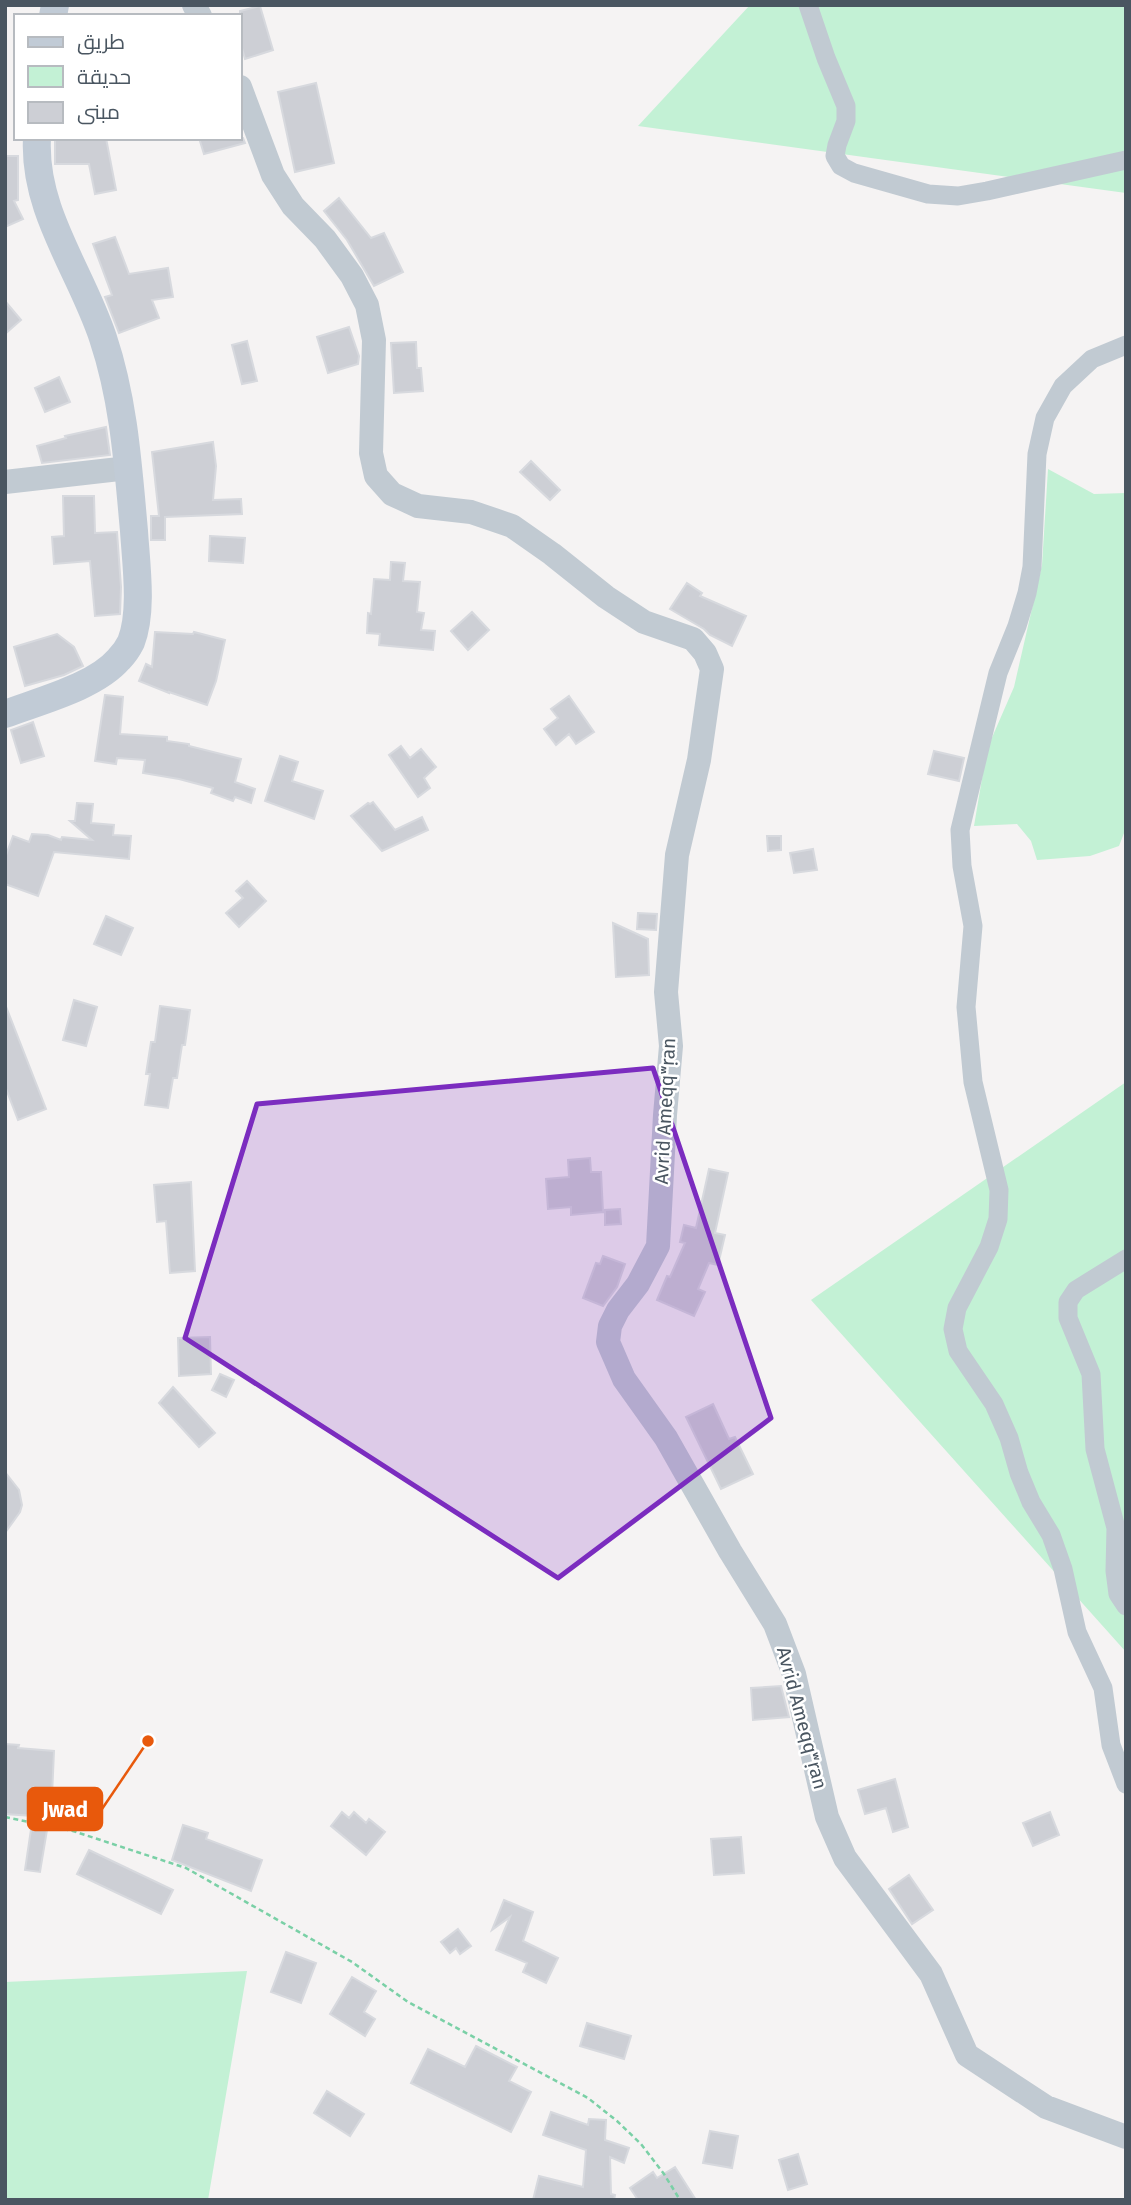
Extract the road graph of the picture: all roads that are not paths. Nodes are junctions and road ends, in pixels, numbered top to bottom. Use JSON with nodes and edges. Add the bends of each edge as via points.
{"nodes":[{"id":1,"x":808,"y":5,"type":"edge"},
{"id":2,"x":242,"y":92,"type":"edge"},
{"id":3,"x":37,"y":140,"type":"edge"},
{"id":4,"x":1126,"y":160,"type":"edge"},
{"id":5,"x":1126,"y":345,"type":"edge"},
{"id":6,"x":128,"y":468,"type":"junction"},
{"id":7,"x":5,"y":482,"type":"edge"},
{"id":8,"x":5,"y":714,"type":"edge"},
{"id":9,"x":1126,"y":1259,"type":"edge"},
{"id":10,"x":1126,"y":1605,"type":"edge"},
{"id":11,"x":1126,"y":1784,"type":"edge"},
{"id":12,"x":1126,"y":2137,"type":"edge"}],
"edges":[{"from":1,"to":4,"type":"street","via":[[846,106],[835,156],[853,173],[928,194],[958,195]]},
{"from":2,"to":12,"type":"street","name":"Avrid Ameqqʷṛan","via":[[273,175],[293,206],[325,239],[367,305],[374,340],[371,453],[376,476],[392,494],[418,506],[471,512],[512,526],[645,622],[693,639],[712,669],[676,869],[666,992],[671,1046],[658,1246],[618,1310],[608,1342],[624,1379],[666,1437],[775,1624],[794,1674],[827,1817],[845,1858],[931,1974],[967,2055],[1046,2107]]},
{"from":3,"to":6,"type":"main road","via":[[40,188],[87,294],[115,378]]},
{"from":5,"to":11,"type":"street","via":[[1092,359],[1063,386],[1045,418],[1037,454],[1032,567],[1017,626],[998,673],[960,830],[972,926],[966,1007],[972,1082],[999,1190],[998,1220],[957,1308],[953,1329],[958,1351],[994,1404],[1031,1502],[1051,1535],[1077,1632],[1103,1688],[1111,1745]]},
{"from":6,"to":7,"type":"street"},
{"from":6,"to":8,"type":"main road","via":[[138,584],[127,649],[118,662],[86,683]]},
{"from":9,"to":10,"type":"street","via":[[1076,1290],[1068,1302],[1068,1318],[1091,1374],[1095,1449],[1116,1528],[1118,1594]]}]}
